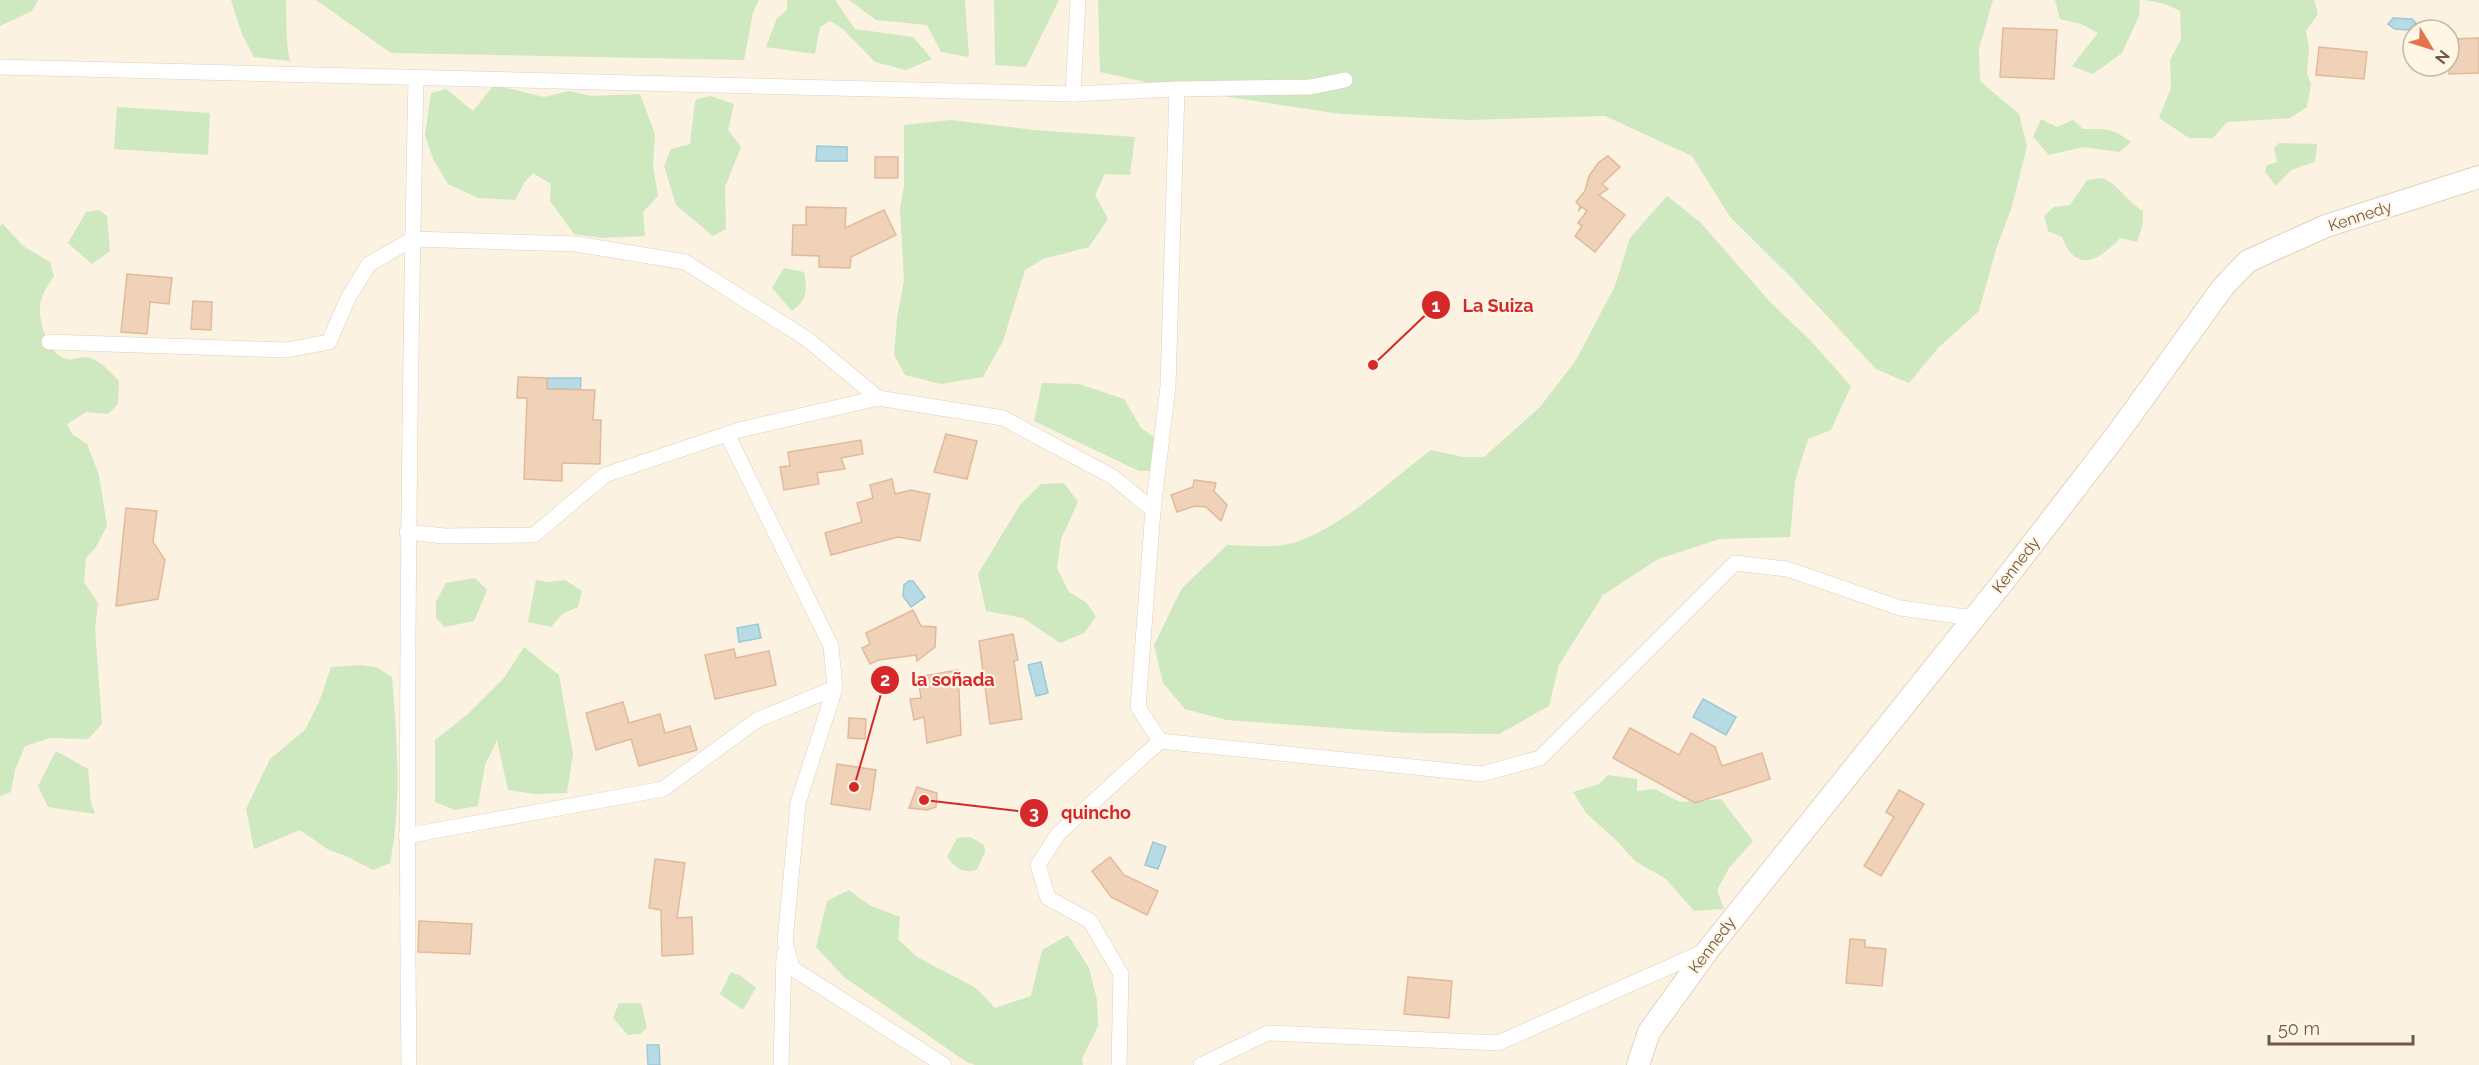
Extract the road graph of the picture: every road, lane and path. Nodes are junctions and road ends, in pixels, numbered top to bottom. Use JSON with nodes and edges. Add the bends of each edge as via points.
{"nodes":[{"id":1,"x":1078,"y":0,"type":"edge"},
{"id":2,"x":0,"y":67,"type":"edge"},
{"id":3,"x":416,"y":77,"type":"junction"},
{"id":4,"x":1346,"y":80,"type":"dead end"},
{"id":5,"x":1177,"y":89,"type":"junction"},
{"id":6,"x":1073,"y":94,"type":"junction"},
{"id":7,"x":2479,"y":177,"type":"edge"},
{"id":8,"x":412,"y":239,"type":"junction"},
{"id":9,"x":49,"y":342,"type":"dead end"},
{"id":10,"x":878,"y":398,"type":"junction"},
{"id":11,"x":727,"y":434,"type":"junction"},
{"id":12,"x":1153,"y":510,"type":"junction"},
{"id":13,"x":407,"y":532,"type":"junction"},
{"id":14,"x":1973,"y":618,"type":"junction"},
{"id":15,"x":835,"y":688,"type":"junction"},
{"id":16,"x":1160,"y":741,"type":"junction"},
{"id":17,"x":406,"y":836,"type":"junction"},
{"id":18,"x":785,"y":942,"type":"junction"},
{"id":19,"x":1708,"y":950,"type":"junction"},
{"id":20,"x":409,"y":1065,"type":"edge"},
{"id":21,"x":781,"y":1065,"type":"edge"},
{"id":22,"x":944,"y":1065,"type":"edge"},
{"id":23,"x":1119,"y":1065,"type":"edge"},
{"id":24,"x":1201,"y":1065,"type":"edge"},
{"id":25,"x":1638,"y":1065,"type":"edge"}],
"edges":[{"from":1,"to":6,"type":"street"},
{"from":2,"to":3,"type":"street"},
{"from":3,"to":6,"type":"street"},
{"from":3,"to":8,"type":"street"},
{"from":4,"to":5,"type":"street","via":[[1310,87]]},
{"from":5,"to":6,"type":"street"},
{"from":5,"to":12,"type":"street","via":[[1168,386]]},
{"from":7,"to":14,"type":"main road","name":"Kennedy","via":[[2326,226],[2248,261],[2223,287],[2118,433]]},
{"from":8,"to":9,"type":"street","via":[[369,264],[328,342],[287,350]]},
{"from":8,"to":10,"type":"street","via":[[576,244],[685,262],[807,339]]},
{"from":8,"to":13,"type":"street"},
{"from":10,"to":11,"type":"street"},
{"from":10,"to":12,"type":"street","via":[[1003,418],[1113,477]]},
{"from":11,"to":13,"type":"street","via":[[605,475],[534,535],[444,536]]},
{"from":11,"to":15,"type":"street","via":[[831,646]]},
{"from":12,"to":16,"type":"street","via":[[1138,707]]},
{"from":13,"to":17,"type":"street"},
{"from":14,"to":16,"type":"street","via":[[1900,608],[1787,569],[1735,563],[1540,758],[1482,774]]},
{"from":14,"to":19,"type":"main road","name":"Kennedy"},
{"from":15,"to":17,"type":"street","via":[[756,720],[663,789]]},
{"from":15,"to":18,"type":"street","via":[[798,803]]},
{"from":16,"to":23,"type":"street","via":[[1058,834],[1038,865],[1048,898],[1090,921],[1121,974]]},
{"from":17,"to":20,"type":"street"},
{"from":18,"to":21,"type":"street"},
{"from":18,"to":22,"type":"street","via":[[792,968]]},
{"from":19,"to":24,"type":"street","via":[[1498,1043],[1268,1033]]},
{"from":19,"to":25,"type":"main road","name":"Kennedy","via":[[1649,1032]]}]}
